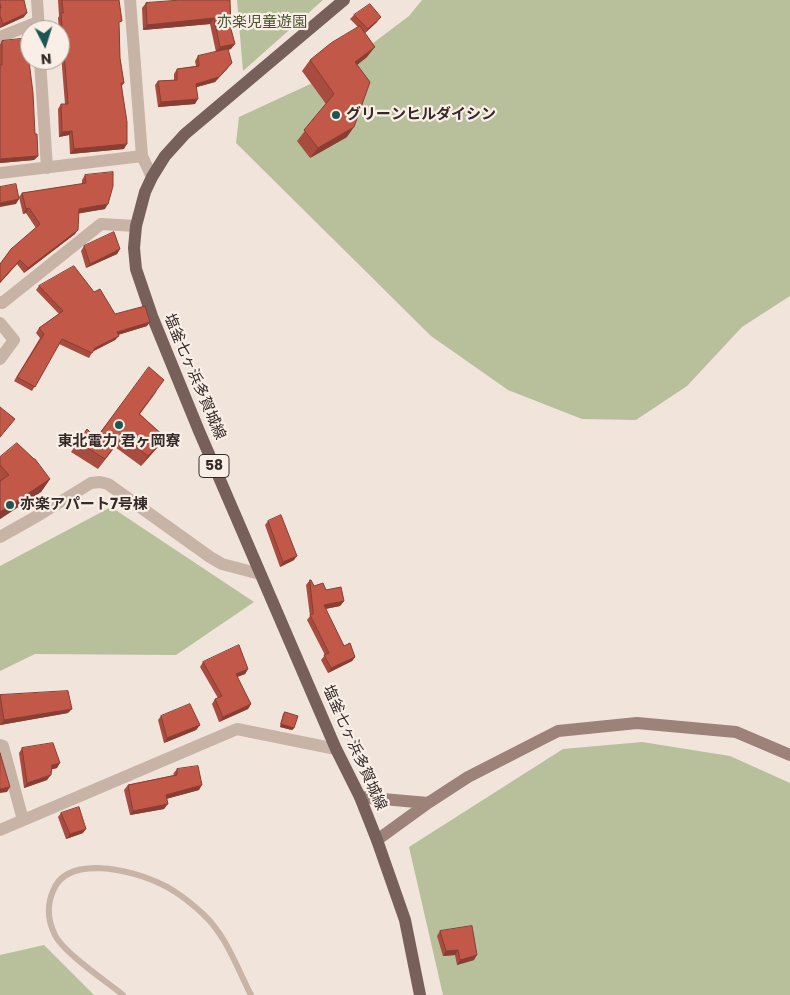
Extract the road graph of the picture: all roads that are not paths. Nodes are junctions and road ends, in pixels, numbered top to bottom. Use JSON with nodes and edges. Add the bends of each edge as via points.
{"nodes":[{"id":1,"x":37,"y":0,"type":"edge"},
{"id":2,"x":130,"y":0,"type":"edge"},
{"id":3,"x":344,"y":0,"type":"edge"},
{"id":4,"x":39,"y":20,"type":"edge"},
{"id":5,"x":20,"y":31,"type":"edge"},
{"id":6,"x":0,"y":37,"type":"edge"},
{"id":7,"x":41,"y":70,"type":"edge"},
{"id":8,"x":142,"y":156,"type":"junction"},
{"id":9,"x":47,"y":168,"type":"junction"},
{"id":10,"x":0,"y":173,"type":"edge"},
{"id":11,"x":152,"y":177,"type":"junction"},
{"id":12,"x":136,"y":226,"type":"junction"},
{"id":13,"x":1,"y":304,"type":"edge"},
{"id":14,"x":0,"y":323,"type":"edge"},
{"id":15,"x":0,"y":360,"type":"edge"},
{"id":16,"x":0,"y":537,"type":"edge"},
{"id":17,"x":260,"y":574,"type":"junction"},
{"id":18,"x":0,"y":745,"type":"edge"},
{"id":19,"x":336,"y":749,"type":"junction"},
{"id":20,"x":790,"y":755,"type":"edge"},
{"id":21,"x":360,"y":797,"type":"junction"},
{"id":22,"x":428,"y":802,"type":"junction"},
{"id":23,"x":23,"y":820,"type":"junction"},
{"id":24,"x":0,"y":830,"type":"edge"},
{"id":25,"x":377,"y":840,"type":"junction"},
{"id":26,"x":123,"y":995,"type":"edge"},
{"id":27,"x":251,"y":995,"type":"edge"},
{"id":28,"x":420,"y":995,"type":"edge"}],
"edges":[{"from":1,"to":4,"type":"street"},
{"from":2,"to":8,"type":"street"},
{"from":3,"to":11,"type":"main road","name":"塩釜七ヶ浜多賀城線","number":"58","via":[[185,134]]},
{"from":5,"to":6,"type":"street"},
{"from":7,"to":9,"type":"street"},
{"from":8,"to":9,"type":"street"},
{"from":8,"to":11,"type":"street"},
{"from":9,"to":10,"type":"street"},
{"from":11,"to":12,"type":"main road","name":"塩釜七ヶ浜多賀城線","number":"58"},
{"from":12,"to":13,"type":"street","via":[[102,224]]},
{"from":12,"to":17,"type":"main road","name":"塩釜七ヶ浜多賀城線","number":"58","via":[[134,248],[142,290]]},
{"from":14,"to":15,"type":"street","via":[[14,340]]},
{"from":16,"to":17,"type":"street","via":[[91,483],[100,482],[108,484],[222,564]]},
{"from":17,"to":19,"type":"main road","name":"塩釜七ヶ浜多賀城線","number":"58"},
{"from":18,"to":23,"type":"street","via":[[3,746]]},
{"from":19,"to":21,"type":"main road","name":"塩釜七ヶ浜多賀城線","number":"58"},
{"from":19,"to":23,"type":"street","via":[[237,729]]},
{"from":20,"to":22,"type":"street","via":[[736,732],[637,723],[558,731],[468,777]]},
{"from":21,"to":22,"type":"street"},
{"from":21,"to":25,"type":"main road","name":"塩釜七ヶ浜多賀城線","number":"58"},
{"from":22,"to":25,"type":"street"},
{"from":23,"to":24,"type":"street"},
{"from":25,"to":28,"type":"main road","name":"塩釜七ヶ浜多賀城線","number":"58","via":[[405,920]]},
{"from":26,"to":27,"type":"lane","via":[[65,948],[55,936],[49,917],[50,898],[56,884],[68,872],[84,868],[139,875],[161,883],[187,900],[221,935]]}]}
